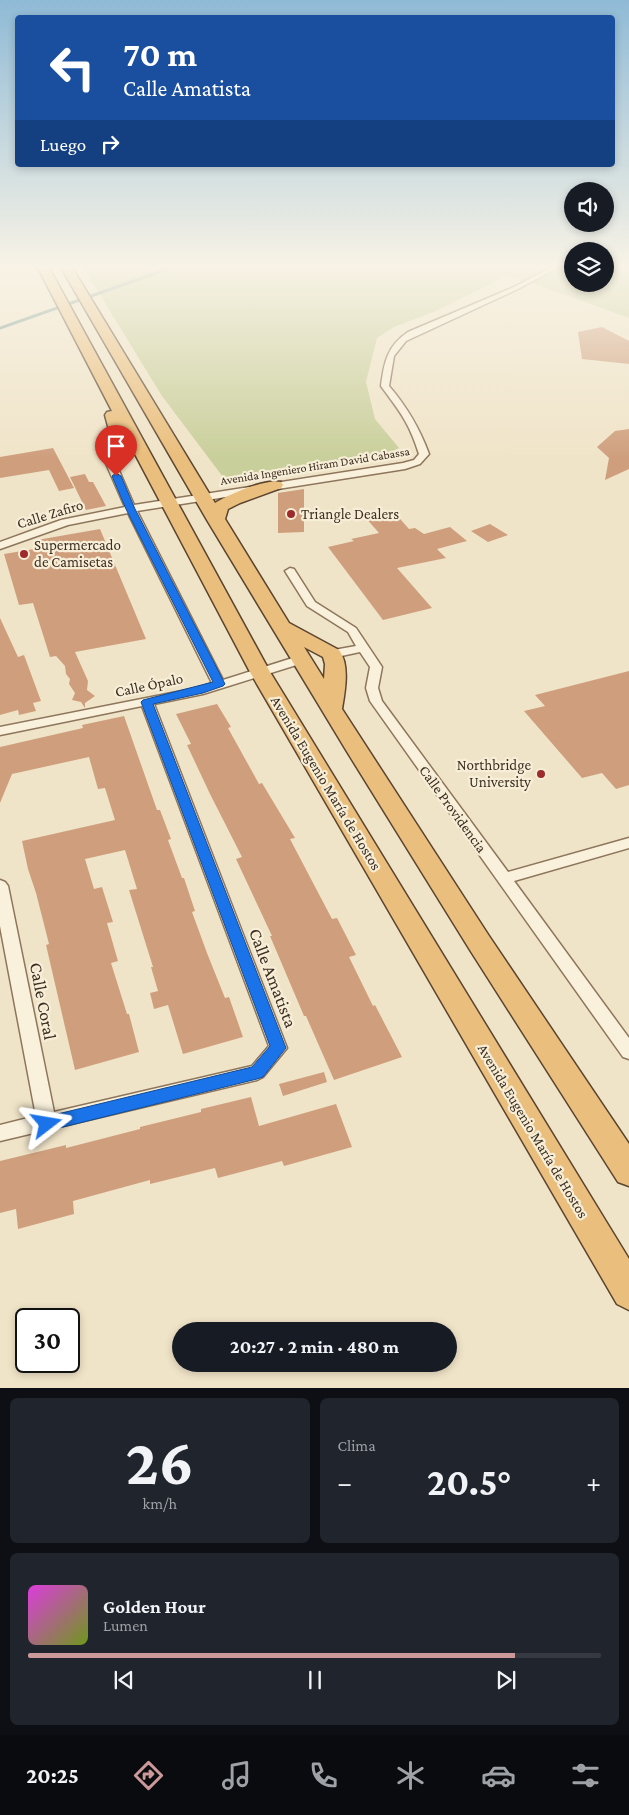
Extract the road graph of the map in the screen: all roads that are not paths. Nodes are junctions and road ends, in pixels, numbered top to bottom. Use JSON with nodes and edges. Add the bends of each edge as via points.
{"nodes":[{"id":1,"x":76,"y":329,"type":"edge"},
{"id":2,"x":103,"y":329,"type":"edge"},
{"id":3,"x":423,"y":329,"type":"edge"},
{"id":4,"x":99,"y":372,"type":"junction"},
{"id":5,"x":114,"y":449,"type":"joint"},
{"id":6,"x":275,"y":486,"type":"junction"},
{"id":7,"x":202,"y":497,"type":"junction"},
{"id":8,"x":170,"y":502,"type":"junction"},
{"id":9,"x":130,"y":509,"type":"junction"},
{"id":10,"x":216,"y":520,"type":"junction"},
{"id":11,"x":0,"y":546,"type":"edge"},
{"id":12,"x":290,"y":571,"type":"dead end"},
{"id":13,"x":284,"y":628,"type":"junction"},
{"id":14,"x":363,"y":648,"type":"junction"},
{"id":15,"x":332,"y":654,"type":"junction"},
{"id":16,"x":302,"y":659,"type":"junction"},
{"id":17,"x":260,"y":672,"type":"junction"},
{"id":18,"x":219,"y":684,"type":"junction"},
{"id":19,"x":147,"y":702,"type":"junction"},
{"id":20,"x":332,"y":708,"type":"junction"},
{"id":21,"x":0,"y":731,"type":"edge"},
{"id":22,"x":629,"y":843,"type":"edge"},
{"id":23,"x":504,"y":879,"type":"junction"},
{"id":24,"x":0,"y":886,"type":"edge"},
{"id":25,"x":629,"y":1052,"type":"edge"},
{"id":26,"x":47,"y":1124,"type":"junction"},
{"id":27,"x":0,"y":1133,"type":"edge"},
{"id":28,"x":629,"y":1171,"type":"edge"},
{"id":29,"x":629,"y":1292,"type":"edge"}],
"edges":[{"from":1,"to":4,"type":"highway","name":"Avenida Eugenio María de Hostos"},
{"from":2,"to":7,"type":"highway"},
{"from":3,"to":6,"type":"street","name":"Avenida Ingeniero Hiram David Cabassa","via":[[392,350],[385,386],[416,430],[424,454],[421,459],[405,466]]},
{"from":4,"to":5,"type":"highway","via":[[120,442]]},
{"from":4,"to":8,"type":"highway","name":"Avenida Eugenio María de Hostos"},
{"from":5,"to":9,"type":"street","via":[[109,459]]},
{"from":6,"to":7,"type":"street","name":"Avenida Ingeniero Hiram David Cabassa"},
{"from":6,"to":10,"type":"highway","via":[[234,499],[222,506]]},
{"from":7,"to":8,"type":"street","name":"Avenida Ingeniero Hiram David Cabassa"},
{"from":7,"to":10,"type":"highway"},
{"from":8,"to":9,"type":"street","name":"Calle Zafiro"},
{"from":8,"to":17,"type":"highway","name":"Avenida Eugenio María de Hostos"},
{"from":9,"to":11,"type":"street","name":"Calle Zafiro","via":[[65,522]]},
{"from":9,"to":18,"type":"street"},
{"from":10,"to":13,"type":"highway"},
{"from":12,"to":14,"type":"street","name":"Calle Providencia","via":[[311,604],[352,630]]},
{"from":13,"to":15,"type":"highway"},
{"from":13,"to":16,"type":"highway"},
{"from":14,"to":15,"type":"street"},
{"from":14,"to":23,"type":"street","name":"Calle Providencia","via":[[376,667],[372,688],[376,701]]},
{"from":15,"to":20,"type":"highway","via":[[335,664]]},
{"from":16,"to":17,"type":"street","name":"Calle Ópalo"},
{"from":16,"to":20,"type":"highway"},
{"from":17,"to":18,"type":"street","name":"Calle Ópalo"},
{"from":17,"to":29,"type":"highway","name":"Avenida Eugenio María de Hostos"},
{"from":18,"to":19,"type":"street","name":"Calle Ópalo"},
{"from":19,"to":21,"type":"street","name":"Calle Ópalo"},
{"from":19,"to":26,"type":"street","name":"Calle Amatista","via":[[278,1048],[257,1072]]},
{"from":20,"to":28,"type":"highway","via":[[459,911]]},
{"from":22,"to":23,"type":"street"},
{"from":23,"to":25,"type":"street","name":"Calle Providencia"},
{"from":24,"to":26,"type":"street","name":"Calle Coral"},
{"from":26,"to":27,"type":"street","name":"Calle Amatista"}]}
